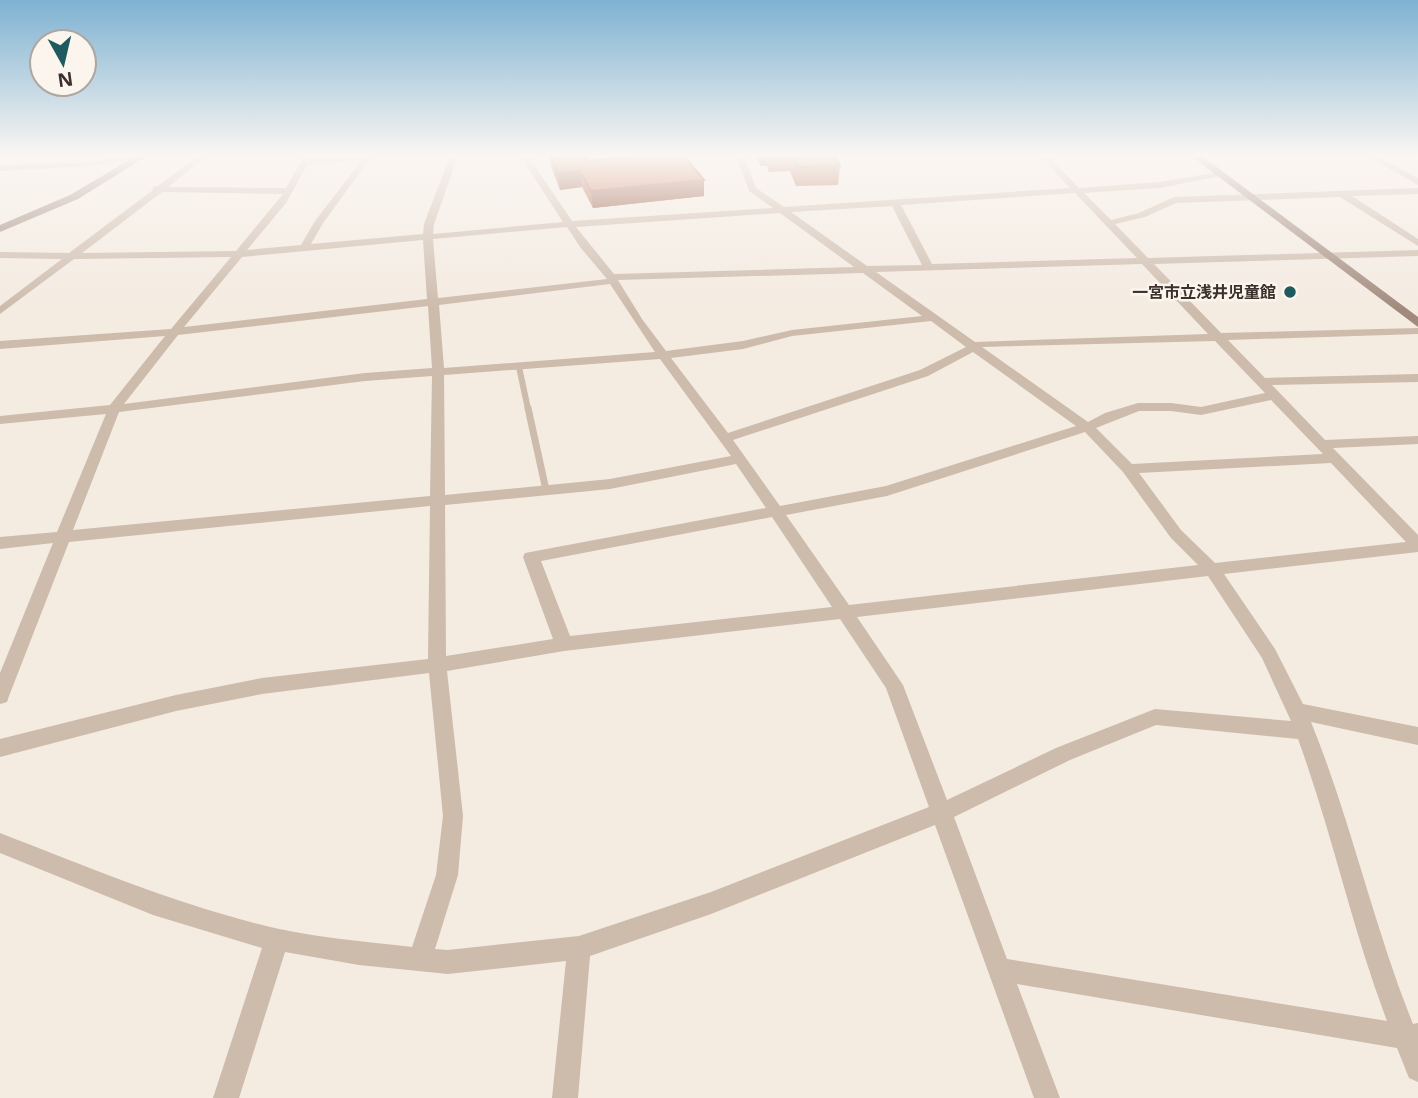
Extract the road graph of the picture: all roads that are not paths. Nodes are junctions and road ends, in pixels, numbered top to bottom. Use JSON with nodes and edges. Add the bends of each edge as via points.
{"nodes":[{"id":1,"x":50,"y":207,"type":"edge"},
{"id":2,"x":134,"y":207,"type":"edge"},
{"id":3,"x":276,"y":207,"type":"edge"},
{"id":4,"x":331,"y":207,"type":"edge"},
{"id":5,"x":435,"y":207,"type":"edge"},
{"id":6,"x":560,"y":207,"type":"edge"},
{"id":7,"x":777,"y":207,"type":"edge"},
{"id":8,"x":826,"y":207,"type":"edge"},
{"id":9,"x":897,"y":207,"type":"edge"},
{"id":10,"x":1094,"y":207,"type":"edge"},
{"id":11,"x":1160,"y":207,"type":"edge"},
{"id":12,"x":1261,"y":207,"type":"edge"},
{"id":13,"x":1362,"y":207,"type":"edge"},
{"id":14,"x":781,"y":210,"type":"junction"},
{"id":15,"x":1109,"y":222,"type":"junction"},
{"id":16,"x":572,"y":224,"type":"junction"},
{"id":17,"x":0,"y":229,"type":"edge"},
{"id":18,"x":428,"y":236,"type":"junction"},
{"id":19,"x":1418,"y":243,"type":"edge"},
{"id":20,"x":305,"y":247,"type":"junction"},
{"id":21,"x":1418,"y":253,"type":"edge"},
{"id":22,"x":238,"y":254,"type":"junction"},
{"id":23,"x":0,"y":255,"type":"edge"},
{"id":24,"x":1328,"y":255,"type":"junction"},
{"id":25,"x":71,"y":256,"type":"junction"},
{"id":26,"x":1141,"y":259,"type":"junction"},
{"id":27,"x":928,"y":266,"type":"junction"},
{"id":28,"x":860,"y":268,"type":"junction"},
{"id":29,"x":612,"y":279,"type":"junction"},
{"id":30,"x":0,"y":299,"type":"edge"},
{"id":31,"x":15,"y":299,"type":"junction"},
{"id":32,"x":434,"y":302,"type":"junction"},
{"id":33,"x":0,"y":311,"type":"edge"},
{"id":34,"x":931,"y":318,"type":"junction"},
{"id":35,"x":1418,"y":323,"type":"edge"},
{"id":36,"x":1418,"y":331,"type":"edge"},
{"id":37,"x":174,"y":332,"type":"junction"},
{"id":38,"x":1220,"y":338,"type":"junction"},
{"id":39,"x":6,"y":344,"type":"edge"},
{"id":40,"x":976,"y":348,"type":"junction"},
{"id":41,"x":666,"y":355,"type":"junction"},
{"id":42,"x":0,"y":357,"type":"edge"},
{"id":43,"x":519,"y":367,"type":"junction"},
{"id":44,"x":438,"y":372,"type":"junction"},
{"id":45,"x":1418,"y":378,"type":"edge"},
{"id":46,"x":1262,"y":382,"type":"junction"},
{"id":47,"x":1275,"y":394,"type":"junction"},
{"id":48,"x":114,"y":409,"type":"junction"},
{"id":49,"x":0,"y":420,"type":"edge"},
{"id":50,"x":1088,"y":427,"type":"junction"},
{"id":51,"x":725,"y":438,"type":"junction"},
{"id":52,"x":1418,"y":440,"type":"edge"},
{"id":53,"x":1324,"y":444,"type":"junction"},
{"id":54,"x":1337,"y":458,"type":"junction"},
{"id":55,"x":740,"y":459,"type":"junction"},
{"id":56,"x":1128,"y":469,"type":"junction"},
{"id":57,"x":546,"y":491,"type":"junction"},
{"id":58,"x":437,"y":501,"type":"junction"},
{"id":59,"x":776,"y":513,"type":"junction"},
{"id":60,"x":64,"y":537,"type":"junction"},
{"id":61,"x":0,"y":543,"type":"edge"},
{"id":62,"x":1418,"y":545,"type":"edge"},
{"id":63,"x":1212,"y":570,"type":"junction"},
{"id":64,"x":847,"y":614,"type":"junction"},
{"id":65,"x":564,"y":644,"type":"junction"},
{"id":66,"x":437,"y":665,"type":"junction"},
{"id":67,"x":0,"y":696,"type":"edge"},
{"id":68,"x":1301,"y":721,"type":"junction"},
{"id":69,"x":1418,"y":736,"type":"edge"},
{"id":70,"x":0,"y":748,"type":"edge"},
{"id":71,"x":943,"y":812,"type":"junction"},
{"id":72,"x":0,"y":843,"type":"edge"},
{"id":73,"x":277,"y":939,"type":"junction"},
{"id":74,"x":579,"y":948,"type":"junction"},
{"id":75,"x":420,"y":959,"type":"junction"},
{"id":76,"x":998,"y":969,"type":"junction"},
{"id":77,"x":1412,"y":1037,"type":"edge"},
{"id":78,"x":1418,"y":1069,"type":"edge"},
{"id":79,"x":226,"y":1098,"type":"edge"},
{"id":80,"x":565,"y":1098,"type":"edge"},
{"id":81,"x":1047,"y":1098,"type":"edge"}],
"edges":[{"from":1,"to":17,"type":"street"},
{"from":2,"to":25,"type":"street"},
{"from":3,"to":22,"type":"street"},
{"from":4,"to":20,"type":"street"},
{"from":5,"to":18,"type":"street"},
{"from":6,"to":16,"type":"street"},
{"from":7,"to":14,"type":"street"},
{"from":8,"to":14,"type":"street"},
{"from":9,"to":27,"type":"street"},
{"from":10,"to":15,"type":"street"},
{"from":11,"to":15,"type":"street"},
{"from":12,"to":24,"type":"street"},
{"from":13,"to":19,"type":"street"},
{"from":14,"to":16,"type":"street"},
{"from":14,"to":28,"type":"street"},
{"from":15,"to":26,"type":"street"},
{"from":16,"to":18,"type":"street"},
{"from":16,"to":29,"type":"street"},
{"from":18,"to":20,"type":"street"},
{"from":18,"to":32,"type":"street"},
{"from":20,"to":22,"type":"street"},
{"from":21,"to":24,"type":"street"},
{"from":22,"to":25,"type":"street"},
{"from":22,"to":37,"type":"street"},
{"from":23,"to":25,"type":"street"},
{"from":24,"to":26,"type":"street"},
{"from":24,"to":35,"type":"street"},
{"from":25,"to":31,"type":"street"},
{"from":26,"to":27,"type":"street"},
{"from":26,"to":38,"type":"street"},
{"from":27,"to":28,"type":"street"},
{"from":28,"to":29,"type":"street"},
{"from":28,"to":34,"type":"street"},
{"from":29,"to":32,"type":"street"},
{"from":29,"to":41,"type":"street"},
{"from":30,"to":31,"type":"street"},
{"from":31,"to":33,"type":"street"},
{"from":32,"to":37,"type":"street"},
{"from":32,"to":44,"type":"street"},
{"from":34,"to":40,"type":"street"},
{"from":34,"to":41,"type":"street","via":[[792,333]]},
{"from":36,"to":38,"type":"street"},
{"from":37,"to":39,"type":"street"},
{"from":37,"to":48,"type":"street"},
{"from":38,"to":40,"type":"street"},
{"from":38,"to":46,"type":"street"},
{"from":39,"to":42,"type":"street"},
{"from":40,"to":50,"type":"street"},
{"from":40,"to":51,"type":"street","via":[[924,373]]},
{"from":41,"to":43,"type":"street"},
{"from":41,"to":51,"type":"street"},
{"from":43,"to":44,"type":"street"},
{"from":43,"to":57,"type":"lane"},
{"from":44,"to":48,"type":"street"},
{"from":44,"to":58,"type":"street"},
{"from":45,"to":46,"type":"street"},
{"from":46,"to":47,"type":"street"},
{"from":47,"to":50,"type":"street","via":[[1201,411],[1138,407]]},
{"from":47,"to":53,"type":"street"},
{"from":48,"to":49,"type":"street"},
{"from":48,"to":60,"type":"street"},
{"from":50,"to":56,"type":"street"},
{"from":50,"to":59,"type":"street","via":[[887,491]]},
{"from":51,"to":55,"type":"street"},
{"from":52,"to":53,"type":"street"},
{"from":53,"to":54,"type":"street"},
{"from":54,"to":56,"type":"street"},
{"from":54,"to":62,"type":"street"},
{"from":55,"to":57,"type":"street","via":[[610,484]]},
{"from":55,"to":59,"type":"street"},
{"from":56,"to":63,"type":"street","via":[[1175,534]]},
{"from":57,"to":58,"type":"street"},
{"from":58,"to":60,"type":"street"},
{"from":58,"to":66,"type":"street"},
{"from":59,"to":64,"type":"street"},
{"from":59,"to":65,"type":"street","via":[[531,557]]},
{"from":60,"to":61,"type":"street"},
{"from":60,"to":67,"type":"street"},
{"from":62,"to":63,"type":"street"},
{"from":63,"to":64,"type":"street"},
{"from":63,"to":68,"type":"street","via":[[1269,654]]},
{"from":64,"to":65,"type":"street"},
{"from":64,"to":71,"type":"street","via":[[894,685]]},
{"from":65,"to":66,"type":"street"},
{"from":66,"to":70,"type":"street","via":[[262,686]]},
{"from":66,"to":75,"type":"street","via":[[453,816],[447,875]]},
{"from":68,"to":69,"type":"street"},
{"from":68,"to":71,"type":"street","via":[[1155,717],[1063,754]]},
{"from":68,"to":77,"type":"street","via":[[1330,798],[1385,985]]},
{"from":71,"to":74,"type":"street","via":[[711,904]]},
{"from":71,"to":76,"type":"street"},
{"from":72,"to":73,"type":"street","via":[[153,904]]},
{"from":73,"to":75,"type":"street"},
{"from":73,"to":79,"type":"street"},
{"from":74,"to":75,"type":"street","via":[[448,962]]},
{"from":74,"to":80,"type":"street"},
{"from":76,"to":77,"type":"street"},
{"from":76,"to":81,"type":"street"},
{"from":77,"to":78,"type":"street"}]}
